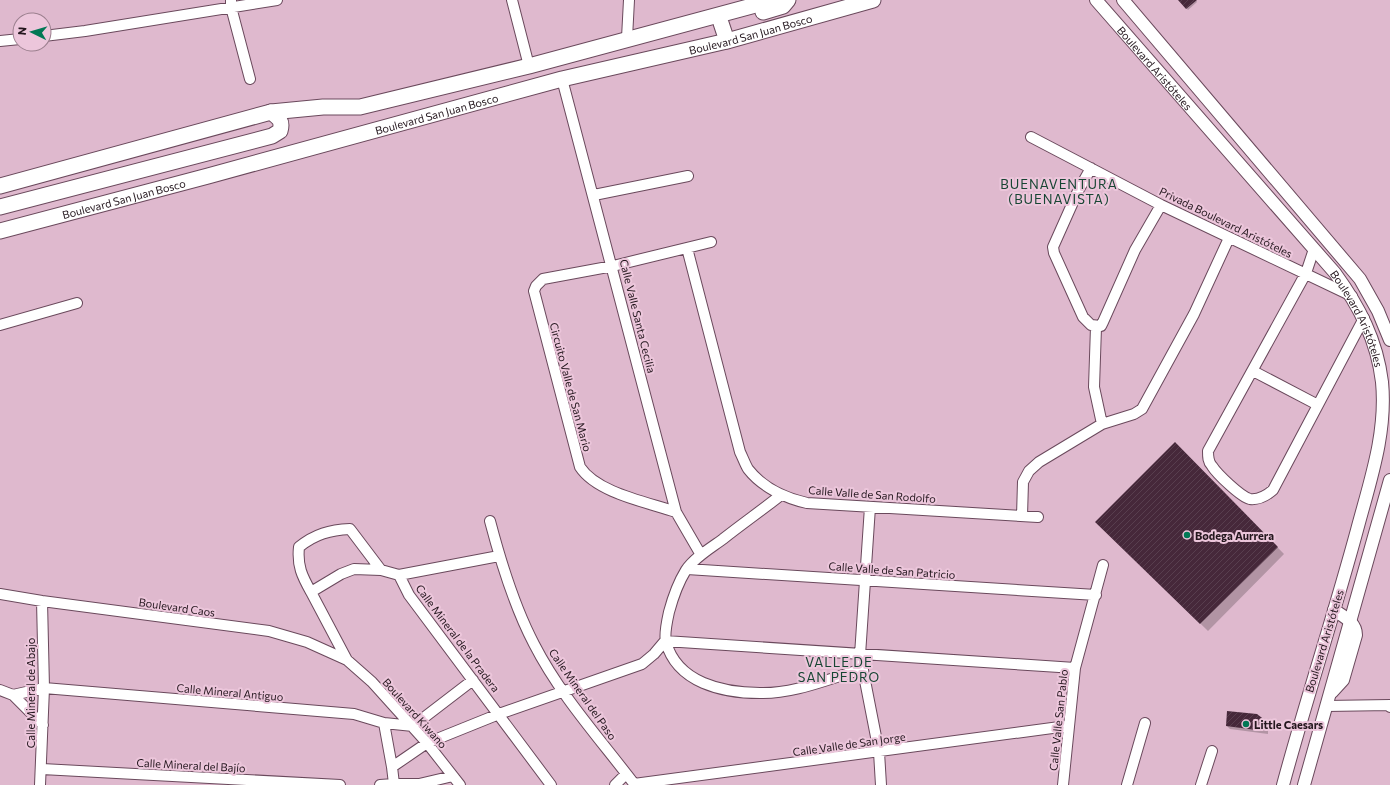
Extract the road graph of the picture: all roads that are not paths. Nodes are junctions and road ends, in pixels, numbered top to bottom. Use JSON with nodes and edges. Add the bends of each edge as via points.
{"nodes":[{"id":1,"x":277,"y":0,"type":"edge"},
{"id":2,"x":512,"y":0,"type":"edge"},
{"id":3,"x":629,"y":0,"type":"edge"},
{"id":4,"x":774,"y":0,"type":"edge"},
{"id":5,"x":788,"y":0,"type":"edge"},
{"id":6,"x":873,"y":0,"type":"edge"},
{"id":7,"x":1096,"y":0,"type":"edge"},
{"id":8,"x":1123,"y":0,"type":"edge"},
{"id":9,"x":230,"y":4,"type":"edge"},
{"id":10,"x":721,"y":23,"type":"junction"},
{"id":11,"x":675,"y":26,"type":"junction"},
{"id":12,"x":52,"y":35,"type":"edge"},
{"id":13,"x":627,"y":38,"type":"junction"},
{"id":14,"x":12,"y":40,"type":"edge"},
{"id":15,"x":0,"y":41,"type":"edge"},
{"id":16,"x":727,"y":41,"type":"junction"},
{"id":17,"x":529,"y":66,"type":"junction"},
{"id":18,"x":250,"y":79,"type":"dead end"},
{"id":19,"x":562,"y":79,"type":"junction"},
{"id":20,"x":271,"y":112,"type":"junction"},
{"id":21,"x":1031,"y":137,"type":"dead end"},
{"id":22,"x":1091,"y":168,"type":"junction"},
{"id":23,"x":688,"y":176,"type":"dead end"},
{"id":24,"x":0,"y":186,"type":"edge"},
{"id":25,"x":594,"y":195,"type":"junction"},
{"id":26,"x":1161,"y":205,"type":"junction"},
{"id":27,"x":0,"y":207,"type":"edge"},
{"id":28,"x":0,"y":231,"type":"edge"},
{"id":29,"x":1229,"y":238,"type":"junction"},
{"id":30,"x":711,"y":242,"type":"dead end"},
{"id":31,"x":687,"y":248,"type":"junction"},
{"id":32,"x":1314,"y":249,"type":"junction"},
{"id":33,"x":613,"y":266,"type":"junction"},
{"id":34,"x":1306,"y":273,"type":"junction"},
{"id":35,"x":1352,"y":296,"type":"junction"},
{"id":36,"x":77,"y":303,"type":"dead end"},
{"id":37,"x":1364,"y":318,"type":"junction"},
{"id":38,"x":0,"y":325,"type":"edge"},
{"id":39,"x":1096,"y":327,"type":"junction"},
{"id":40,"x":1390,"y":340,"type":"edge"},
{"id":41,"x":1253,"y":371,"type":"junction"},
{"id":42,"x":1318,"y":405,"type":"junction"},
{"id":43,"x":1102,"y":424,"type":"junction"},
{"id":44,"x":1390,"y":480,"type":"edge"},
{"id":45,"x":781,"y":495,"type":"junction"},
{"id":46,"x":1387,"y":500,"type":"edge"},
{"id":47,"x":870,"y":507,"type":"junction"},
{"id":48,"x":676,"y":512,"type":"junction"},
{"id":49,"x":1022,"y":516,"type":"junction"},
{"id":50,"x":1038,"y":517,"type":"dead end"},
{"id":51,"x":490,"y":521,"type":"dead end"},
{"id":52,"x":701,"y":555,"type":"junction"},
{"id":53,"x":499,"y":556,"type":"junction"},
{"id":54,"x":1103,"y":565,"type":"dead end"},
{"id":55,"x":687,"y":569,"type":"junction"},
{"id":56,"x":380,"y":570,"type":"junction"},
{"id":57,"x":399,"y":575,"type":"junction"},
{"id":58,"x":864,"y":580,"type":"junction"},
{"id":59,"x":311,"y":592,"type":"junction"},
{"id":60,"x":0,"y":594,"type":"edge"},
{"id":61,"x":1096,"y":596,"type":"junction"},
{"id":62,"x":42,"y":601,"type":"junction"},
{"id":63,"x":1334,"y":610,"type":"junction"},
{"id":64,"x":1351,"y":622,"type":"junction"},
{"id":65,"x":665,"y":641,"type":"junction"},
{"id":66,"x":860,"y":655,"type":"junction"},
{"id":67,"x":348,"y":660,"type":"junction"},
{"id":68,"x":1074,"y":668,"type":"junction"},
{"id":69,"x":863,"y":669,"type":"junction"},
{"id":70,"x":474,"y":680,"type":"junction"},
{"id":71,"x":44,"y":688,"type":"junction"},
{"id":72,"x":0,"y":690,"type":"edge"},
{"id":73,"x":564,"y":692,"type":"junction"},
{"id":74,"x":13,"y":695,"type":"junction"},
{"id":75,"x":1326,"y":706,"type":"junction"},
{"id":76,"x":1390,"y":706,"type":"edge"},
{"id":77,"x":499,"y":714,"type":"junction"},
{"id":78,"x":384,"y":723,"type":"junction"},
{"id":79,"x":1145,"y":723,"type":"dead end"},
{"id":80,"x":43,"y":725,"type":"junction"},
{"id":81,"x":413,"y":726,"type":"junction"},
{"id":82,"x":1068,"y":726,"type":"junction"},
{"id":83,"x":427,"y":743,"type":"junction"},
{"id":84,"x":1212,"y":751,"type":"dead end"},
{"id":85,"x":879,"y":752,"type":"junction"},
{"id":86,"x":392,"y":767,"type":"junction"},
{"id":87,"x":42,"y":769,"type":"junction"},
{"id":88,"x":626,"y":774,"type":"junction"},
{"id":89,"x":453,"y":776,"type":"junction"},
{"id":90,"x":394,"y":784,"type":"edge"},
{"id":91,"x":40,"y":785,"type":"edge"},
{"id":92,"x":340,"y":785,"type":"edge"},
{"id":93,"x":380,"y":785,"type":"edge"},
{"id":94,"x":460,"y":785,"type":"edge"},
{"id":95,"x":551,"y":785,"type":"edge"},
{"id":96,"x":614,"y":785,"type":"edge"},
{"id":97,"x":635,"y":785,"type":"edge"},
{"id":98,"x":881,"y":785,"type":"edge"},
{"id":99,"x":1063,"y":785,"type":"edge"},
{"id":100,"x":1127,"y":785,"type":"edge"},
{"id":101,"x":1201,"y":785,"type":"edge"},
{"id":102,"x":1283,"y":785,"type":"edge"},
{"id":103,"x":1304,"y":785,"type":"edge"}],
"edges":[{"from":1,"to":9,"type":"street"},
{"from":2,"to":17,"type":"street"},
{"from":3,"to":13,"type":"street"},
{"from":4,"to":11,"type":"main road","name":"Boulevard San Juan Bosco"},
{"from":5,"to":10,"type":"main road","via":[[783,6]]},
{"from":6,"to":16,"type":"main road","name":"Boulevard San Juan Bosco"},
{"from":7,"to":32,"type":"street","name":"Boulevard Aristóteles"},
{"from":8,"to":40,"type":"street","name":"Boulevard Aristóteles","via":[[1360,279],[1378,311]]},
{"from":9,"to":12,"type":"street"},
{"from":9,"to":18,"type":"street"},
{"from":10,"to":11,"type":"main road","via":[[698,30]]},
{"from":10,"to":16,"type":"main road"},
{"from":11,"to":13,"type":"main road","name":"Boulevard San Juan Bosco"},
{"from":13,"to":17,"type":"main road","name":"Boulevard San Juan Bosco"},
{"from":14,"to":15,"type":"street"},
{"from":16,"to":19,"type":"main road","name":"Boulevard San Juan Bosco"},
{"from":17,"to":20,"type":"main road","name":"Boulevard San Juan Bosco","via":[[360,107],[323,106]]},
{"from":19,"to":25,"type":"street","name":"Calle Valle Santa Cecilia"},
{"from":19,"to":28,"type":"main road","name":"Boulevard San Juan Bosco"},
{"from":20,"to":24,"type":"main road","name":"Boulevard San Juan Bosco"},
{"from":20,"to":27,"type":"main road","via":[[280,118],[282,125],[280,131],[272,136]]},
{"from":21,"to":22,"type":"street","name":"Privada Boulevard Aristóteles"},
{"from":22,"to":26,"type":"street","name":"Privada Boulevard Aristóteles"},
{"from":22,"to":39,"type":"street","via":[[1053,247],[1083,317]]},
{"from":23,"to":25,"type":"street"},
{"from":25,"to":33,"type":"street","name":"Calle Valle Santa Cecilia"},
{"from":26,"to":29,"type":"street","name":"Privada Boulevard Aristóteles"},
{"from":26,"to":39,"type":"street","via":[[1134,250],[1101,326]]},
{"from":29,"to":34,"type":"street","name":"Privada Boulevard Aristóteles"},
{"from":29,"to":43,"type":"street","via":[[1194,314],[1142,409]]},
{"from":30,"to":31,"type":"street","name":"Circuito Valle de San Mario"},
{"from":31,"to":33,"type":"street","name":"Circuito Valle de San Mario"},
{"from":31,"to":45,"type":"street","via":[[740,452],[748,469]]},
{"from":32,"to":34,"type":"street"},
{"from":32,"to":35,"type":"street","name":"Boulevard Aristóteles"},
{"from":33,"to":48,"type":"street","name":"Calle Valle Santa Cecilia"},
{"from":33,"to":48,"type":"street","name":"Circuito Valle de San Mario","via":[[543,279],[536,286],[534,297],[580,467],[585,475],[602,487]]},
{"from":34,"to":35,"type":"street","name":"Privada Boulevard Aristóteles"},
{"from":34,"to":41,"type":"street"},
{"from":35,"to":37,"type":"street","name":"Boulevard Aristóteles"},
{"from":36,"to":38,"type":"street"},
{"from":37,"to":42,"type":"street"},
{"from":37,"to":63,"type":"street","name":"Boulevard Aristóteles","via":[[1375,348],[1382,382],[1383,415],[1380,446]]},
{"from":39,"to":43,"type":"street","via":[[1094,388]]},
{"from":41,"to":42,"type":"street"},
{"from":41,"to":42,"type":"street","via":[[1208,451],[1212,467],[1244,497],[1257,499],[1273,490]]},
{"from":43,"to":49,"type":"street","via":[[1039,462],[1029,471],[1023,482]]},
{"from":44,"to":46,"type":"street","name":"Boulevard Aristóteles"},
{"from":45,"to":47,"type":"street","name":"Calle Valle de San Rodolfo","via":[[807,503]]},
{"from":45,"to":52,"type":"street"},
{"from":46,"to":64,"type":"street","name":"Boulevard Aristóteles"},
{"from":47,"to":49,"type":"street","name":"Calle Valle de San Rodolfo"},
{"from":47,"to":58,"type":"street"},
{"from":48,"to":52,"type":"street","name":"Calle Valle Santa Cecilia"},
{"from":49,"to":50,"type":"street","name":"Calle Valle de San Rodolfo"},
{"from":51,"to":53,"type":"street","name":"Calle Mineral del Paso"},
{"from":52,"to":55,"type":"street"},
{"from":53,"to":57,"type":"street"},
{"from":53,"to":73,"type":"street","name":"Calle Mineral del Paso","via":[[534,645]]},
{"from":54,"to":61,"type":"street","name":"Calle Valle San Pablo"},
{"from":55,"to":58,"type":"street","name":"Calle Valle de San Patricio"},
{"from":55,"to":65,"type":"street","via":[[672,601]]},
{"from":56,"to":57,"type":"street"},
{"from":56,"to":59,"type":"street","via":[[360,569],[341,574]]},
{"from":56,"to":59,"type":"street","via":[[350,529],[332,530],[310,538],[299,547],[298,561]]},
{"from":57,"to":70,"type":"street","name":"Calle Mineral de la Pradera","via":[[409,595]]},
{"from":58,"to":61,"type":"street","name":"Calle Valle de San Patricio"},
{"from":58,"to":66,"type":"street"},
{"from":59,"to":67,"type":"street"},
{"from":60,"to":62,"type":"street","name":"Boulevard Caos"},
{"from":61,"to":68,"type":"street","name":"Calle Valle San Pablo"},
{"from":62,"to":67,"type":"street","name":"Boulevard Caos","via":[[269,631],[306,642]]},
{"from":62,"to":71,"type":"street","name":"Calle Mineral de Abajo"},
{"from":63,"to":64,"type":"street"},
{"from":63,"to":102,"type":"street","name":"Boulevard Aristóteles"},
{"from":64,"to":75,"type":"street","name":"Boulevard Aristóteles"},
{"from":65,"to":66,"type":"street"},
{"from":65,"to":69,"type":"street","via":[[677,664],[697,681],[742,692],[773,692]]},
{"from":65,"to":73,"type":"street","via":[[642,664]]},
{"from":66,"to":68,"type":"street"},
{"from":66,"to":69,"type":"street"},
{"from":67,"to":81,"type":"street","name":"Boulevard Kiwano"},
{"from":68,"to":82,"type":"street","name":"Calle Valle San Pablo"},
{"from":69,"to":85,"type":"street"},
{"from":70,"to":77,"type":"street","name":"Calle Mineral de la Pradera"},
{"from":70,"to":81,"type":"street"},
{"from":71,"to":74,"type":"street","name":"Calle Mineral Antiguo"},
{"from":71,"to":78,"type":"street","name":"Calle Mineral Antiguo","via":[[354,714]]},
{"from":71,"to":80,"type":"street","name":"Calle Mineral de Abajo"},
{"from":72,"to":74,"type":"street"},
{"from":73,"to":77,"type":"street"},
{"from":73,"to":88,"type":"street","name":"Calle Mineral del Paso"},
{"from":74,"to":80,"type":"street"},
{"from":75,"to":76,"type":"street"},
{"from":75,"to":103,"type":"street","name":"Boulevard Aristóteles"},
{"from":77,"to":83,"type":"street"},
{"from":77,"to":95,"type":"street","name":"Calle Mineral de la Pradera"},
{"from":78,"to":81,"type":"street","name":"Calle Mineral Antiguo"},
{"from":78,"to":86,"type":"street"},
{"from":79,"to":100,"type":"street"},
{"from":80,"to":87,"type":"street","name":"Calle Mineral de Abajo"},
{"from":81,"to":83,"type":"street","name":"Boulevard Kiwano"},
{"from":82,"to":85,"type":"street","name":"Calle Valle de San Jorge"},
{"from":82,"to":99,"type":"street","name":"Calle Valle San Pablo"},
{"from":83,"to":86,"type":"street"},
{"from":83,"to":89,"type":"street","name":"Boulevard Kiwano"},
{"from":84,"to":101,"type":"street"},
{"from":85,"to":97,"type":"street","name":"Calle Valle de San Jorge"},
{"from":85,"to":98,"type":"street"},
{"from":86,"to":90,"type":"street"},
{"from":87,"to":91,"type":"street","name":"Calle Mineral de Abajo"},
{"from":87,"to":92,"type":"street","name":"Calle Mineral del Bajío"},
{"from":88,"to":96,"type":"street"},
{"from":88,"to":97,"type":"street","name":"Calle Mineral del Paso"},
{"from":89,"to":90,"type":"street","via":[[419,784]]},
{"from":89,"to":94,"type":"street","name":"Boulevard Kiwano"},
{"from":90,"to":93,"type":"street"}]}
